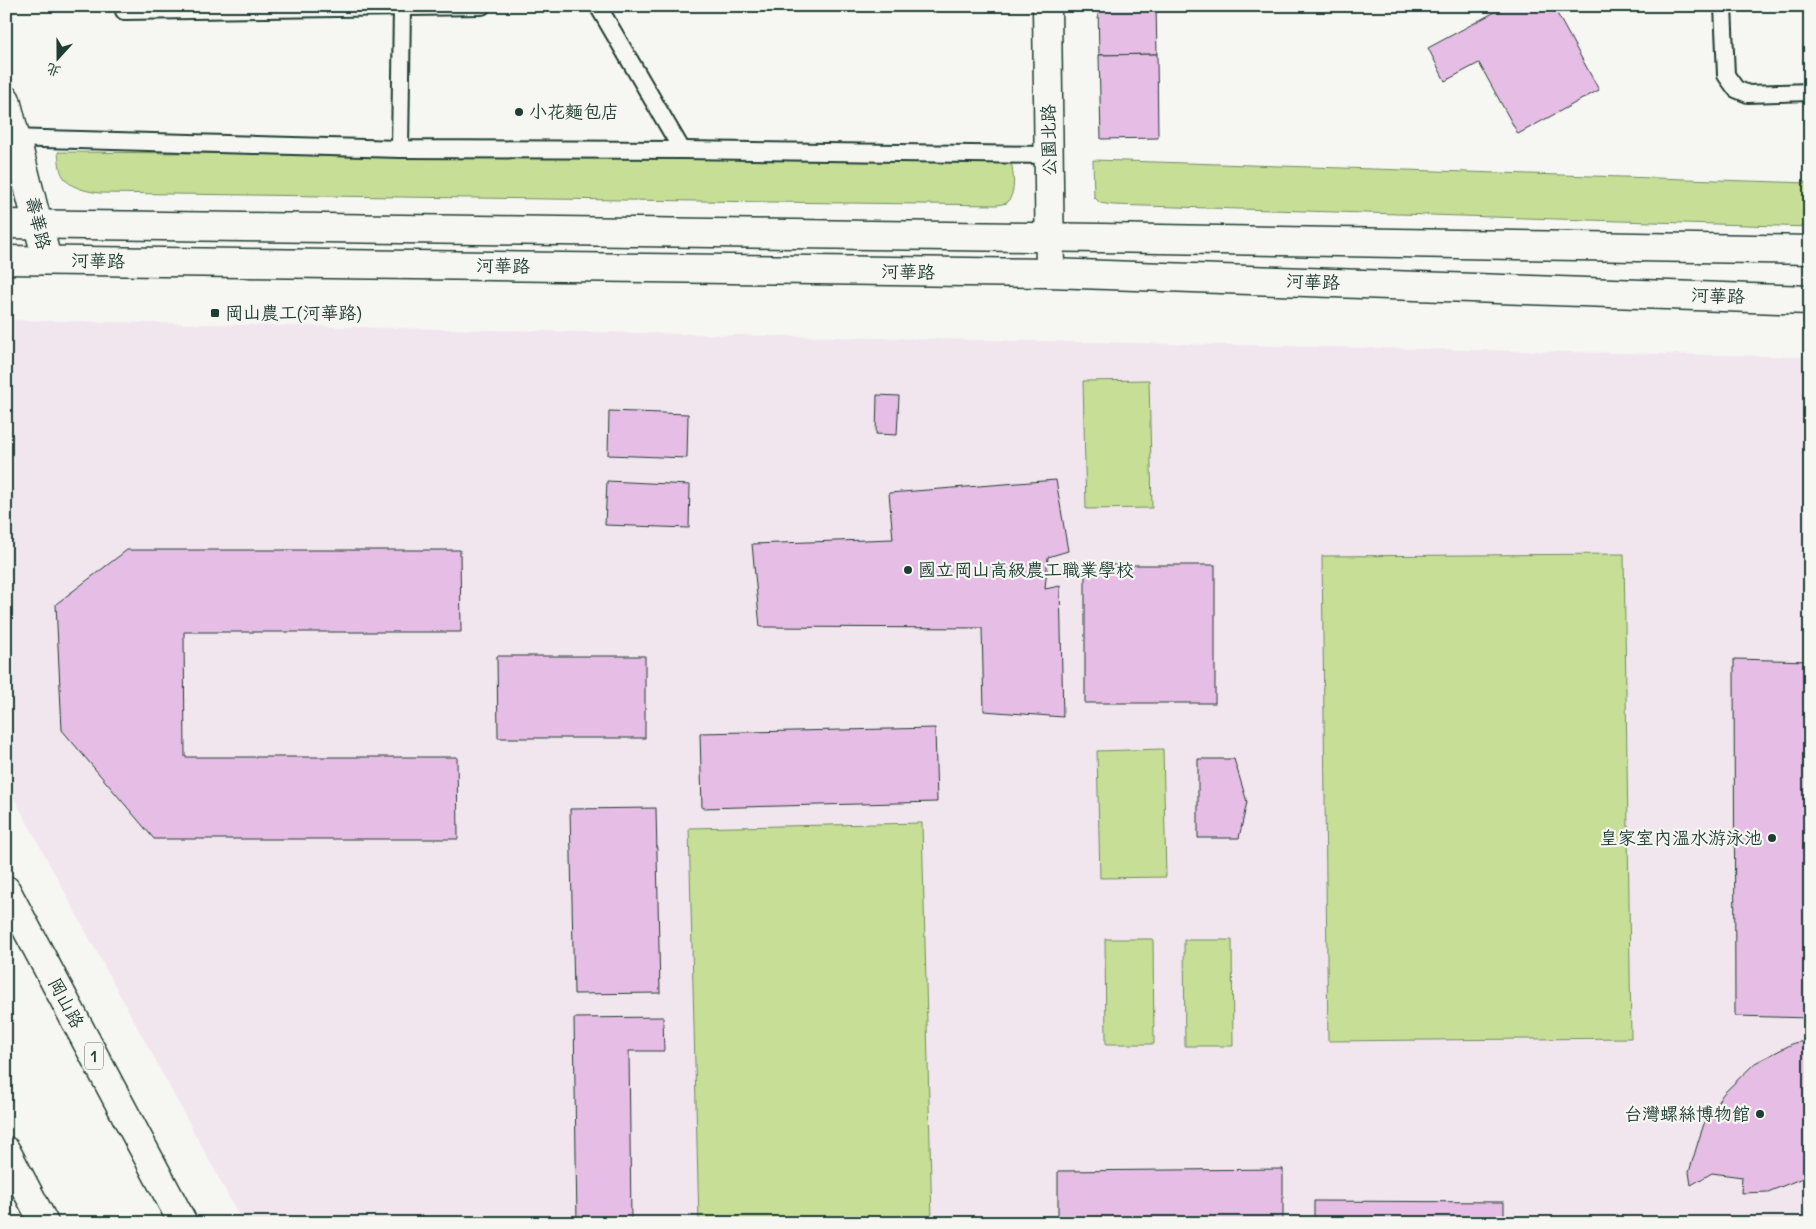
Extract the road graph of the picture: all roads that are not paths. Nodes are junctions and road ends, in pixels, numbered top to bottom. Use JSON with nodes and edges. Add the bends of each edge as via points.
{"nodes":[{"id":1,"x":482,"y":6,"type":"edge"},
{"id":2,"x":598,"y":6,"type":"edge"},
{"id":3,"x":1047,"y":6,"type":"edge"},
{"id":4,"x":1723,"y":6,"type":"edge"},
{"id":5,"x":402,"y":7,"type":"edge"},
{"id":6,"x":124,"y":11,"type":"dead end"},
{"id":7,"x":1810,"y":92,"type":"edge"},
{"id":8,"x":6,"y":100,"type":"edge"},
{"id":9,"x":11,"y":138,"type":"edge"},
{"id":10,"x":400,"y":149,"type":"junction"},
{"id":11,"x":682,"y":150,"type":"junction"},
{"id":12,"x":1050,"y":155,"type":"junction"},
{"id":13,"x":6,"y":224,"type":"edge"},
{"id":14,"x":39,"y":224,"type":"junction"},
{"id":15,"x":1050,"y":238,"type":"junction"},
{"id":16,"x":1810,"y":250,"type":"edge"},
{"id":17,"x":6,"y":260,"type":"edge"},
{"id":18,"x":47,"y":260,"type":"junction"},
{"id":19,"x":1050,"y":274,"type":"junction"},
{"id":20,"x":1810,"y":300,"type":"edge"},
{"id":21,"x":6,"y":890,"type":"edge"},
{"id":22,"x":6,"y":1152,"type":"edge"},
{"id":23,"x":44,"y":1223,"type":"edge"},
{"id":24,"x":183,"y":1223,"type":"edge"}],
"edges":[{"from":1,"to":5,"type":"lane"},
{"from":2,"to":11,"type":"lane"},
{"from":3,"to":12,"type":"street","name":"公園北路"},
{"from":4,"to":7,"type":"lane","via":[[1726,75],[1736,89],[1748,94]]},
{"from":5,"to":6,"type":"lane"},
{"from":5,"to":10,"type":"lane"},
{"from":8,"to":9,"type":"street","name":"壽華路"},
{"from":9,"to":10,"type":"lane"},
{"from":9,"to":14,"type":"street","name":"壽華路"},
{"from":10,"to":11,"type":"lane"},
{"from":11,"to":12,"type":"lane"},
{"from":12,"to":15,"type":"street","name":"公園北路"},
{"from":13,"to":14,"type":"street","name":"河華路"},
{"from":14,"to":15,"type":"street","name":"河華路"},
{"from":14,"to":18,"type":"street","name":"壽華路"},
{"from":15,"to":16,"type":"street","name":"河華路"},
{"from":15,"to":19,"type":"street","name":"公園北路"},
{"from":17,"to":18,"type":"street","name":"河華路"},
{"from":18,"to":19,"type":"street","name":"河華路"},
{"from":19,"to":20,"type":"street","name":"河華路"},
{"from":21,"to":24,"type":"street","name":"岡山路","number":"1"},
{"from":22,"to":23,"type":"street"}]}
